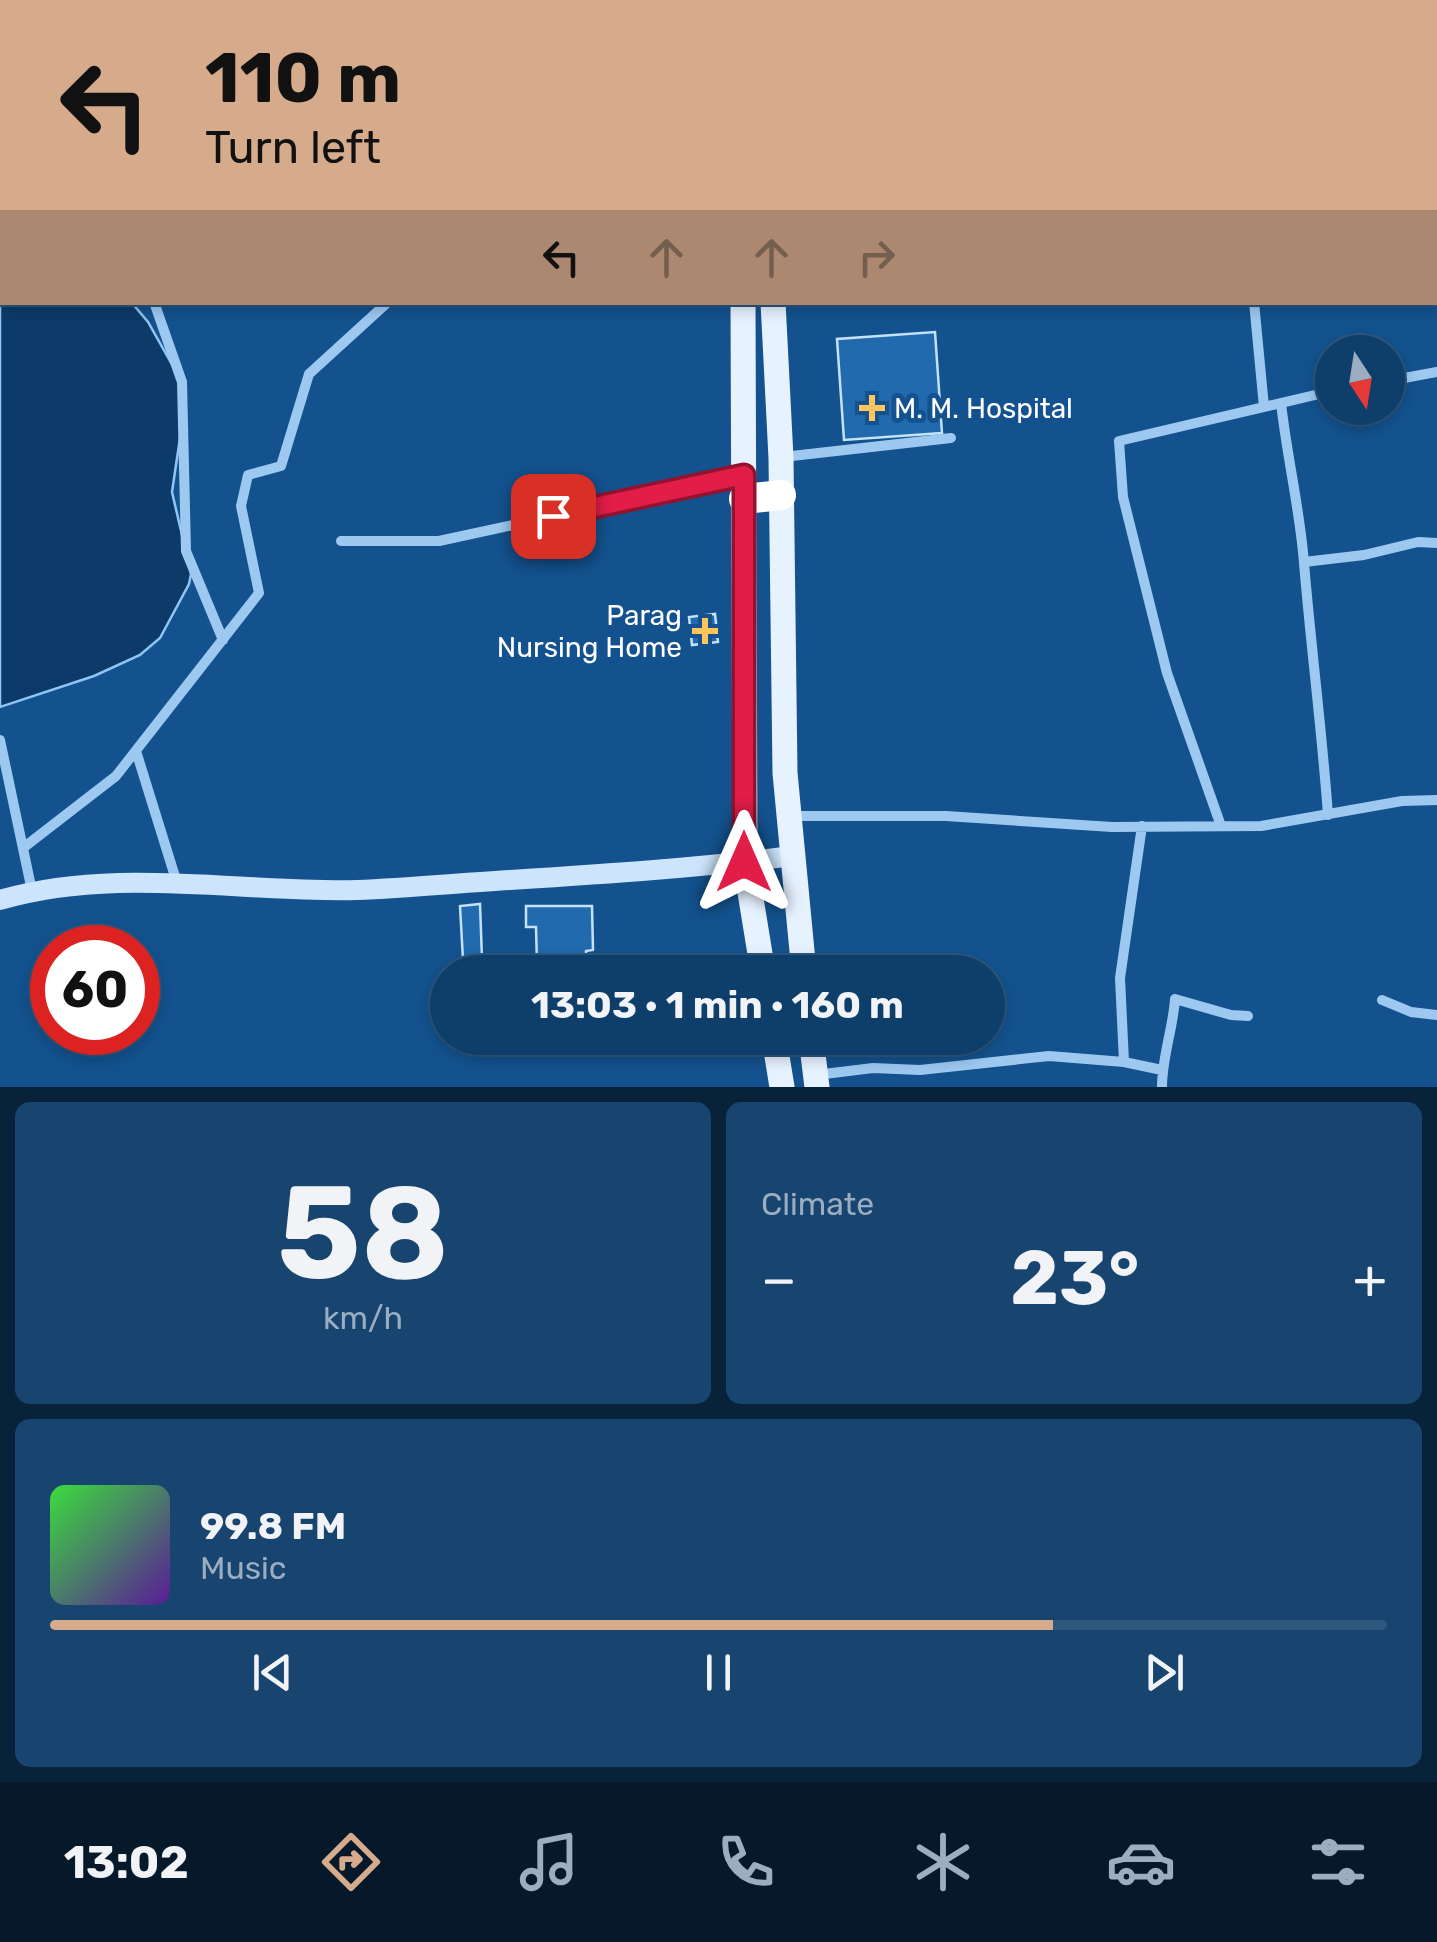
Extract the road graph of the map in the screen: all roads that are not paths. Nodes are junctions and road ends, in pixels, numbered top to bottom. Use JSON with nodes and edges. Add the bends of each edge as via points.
{"nodes":[{"id":1,"x":155,"y":305,"type":"edge"},
{"id":2,"x":385,"y":305,"type":"edge"},
{"id":3,"x":744,"y":305,"type":"edge"},
{"id":4,"x":775,"y":305,"type":"edge"},
{"id":5,"x":1254,"y":305,"type":"edge"},
{"id":6,"x":1437,"y":372,"type":"edge"},
{"id":7,"x":1405,"y":378,"type":"edge"},
{"id":8,"x":1315,"y":395,"type":"edge"},
{"id":9,"x":1281,"y":403,"type":"junction"},
{"id":10,"x":1264,"y":407,"type":"junction"},
{"id":11,"x":951,"y":438,"type":"dead end"},
{"id":12,"x":781,"y":458,"type":"junction"},
{"id":13,"x":744,"y":487,"type":"junction"},
{"id":14,"x":781,"y":495,"type":"junction"},
{"id":15,"x":341,"y":541,"type":"dead end"},
{"id":16,"x":1437,"y":543,"type":"edge"},
{"id":17,"x":1304,"y":562,"type":"junction"},
{"id":18,"x":222,"y":640,"type":"junction"},
{"id":19,"x":0,"y":740,"type":"edge"},
{"id":20,"x":136,"y":751,"type":"junction"},
{"id":21,"x":1437,"y":800,"type":"edge"},
{"id":22,"x":1328,"y":815,"type":"junction"},
{"id":23,"x":788,"y":816,"type":"junction"},
{"id":24,"x":1142,"y":826,"type":"junction"},
{"id":25,"x":1221,"y":826,"type":"junction"},
{"id":26,"x":23,"y":848,"type":"junction"},
{"id":27,"x":792,"y":856,"type":"junction"},
{"id":28,"x":744,"y":862,"type":"junction"},
{"id":29,"x":177,"y":884,"type":"junction"},
{"id":30,"x":32,"y":890,"type":"junction"},
{"id":31,"x":0,"y":900,"type":"edge"},
{"id":32,"x":760,"y":955,"type":"edge"},
{"id":33,"x":802,"y":955,"type":"edge"},
{"id":34,"x":1382,"y":1000,"type":"dead end"},
{"id":35,"x":1437,"y":1015,"type":"edge"},
{"id":36,"x":1248,"y":1016,"type":"dead end"},
{"id":37,"x":777,"y":1055,"type":"edge"},
{"id":38,"x":813,"y":1055,"type":"edge"},
{"id":39,"x":1124,"y":1062,"type":"junction"},
{"id":40,"x":1162,"y":1070,"type":"junction"},
{"id":41,"x":816,"y":1081,"type":"edge"},
{"id":42,"x":782,"y":1087,"type":"edge"},
{"id":43,"x":1162,"y":1087,"type":"edge"}],
"edges":[{"from":1,"to":18,"type":"street","via":[[182,382],[186,551]]},
{"from":2,"to":18,"type":"street","via":[[309,374],[281,466],[248,475],[240,506],[260,593]]},
{"from":3,"to":13,"type":"main road"},
{"from":4,"to":12,"type":"main road"},
{"from":5,"to":10,"type":"street"},
{"from":6,"to":7,"type":"street"},
{"from":8,"to":9,"type":"street"},
{"from":9,"to":10,"type":"street"},
{"from":9,"to":17,"type":"street"},
{"from":10,"to":25,"type":"street","via":[[1119,442],[1124,497],[1167,673]]},
{"from":11,"to":12,"type":"street"},
{"from":12,"to":14,"type":"main road"},
{"from":13,"to":14,"type":"highway"},
{"from":13,"to":15,"type":"street","via":[[439,541]]},
{"from":13,"to":28,"type":"main road"},
{"from":14,"to":23,"type":"main road"},
{"from":16,"to":17,"type":"street"},
{"from":17,"to":22,"type":"street"},
{"from":18,"to":20,"type":"street"},
{"from":19,"to":26,"type":"street"},
{"from":20,"to":26,"type":"street","via":[[116,776]]},
{"from":20,"to":29,"type":"street"},
{"from":21,"to":22,"type":"street"},
{"from":22,"to":25,"type":"street"},
{"from":23,"to":24,"type":"street"},
{"from":23,"to":27,"type":"main road"},
{"from":24,"to":25,"type":"street"},
{"from":24,"to":39,"type":"street","via":[[1120,978]]},
{"from":26,"to":30,"type":"street"},
{"from":27,"to":28,"type":"street"},
{"from":27,"to":33,"type":"main road"},
{"from":28,"to":29,"type":"street","via":[[355,890]]},
{"from":28,"to":32,"type":"main road"},
{"from":29,"to":30,"type":"street"},
{"from":30,"to":31,"type":"street"},
{"from":34,"to":35,"type":"street"},
{"from":36,"to":40,"type":"street","via":[[1175,998]]},
{"from":37,"to":42,"type":"main road"},
{"from":38,"to":41,"type":"main road"},
{"from":39,"to":40,"type":"street"},
{"from":39,"to":41,"type":"street","via":[[1049,1056],[920,1070],[874,1068]]},
{"from":40,"to":43,"type":"street"}]}
